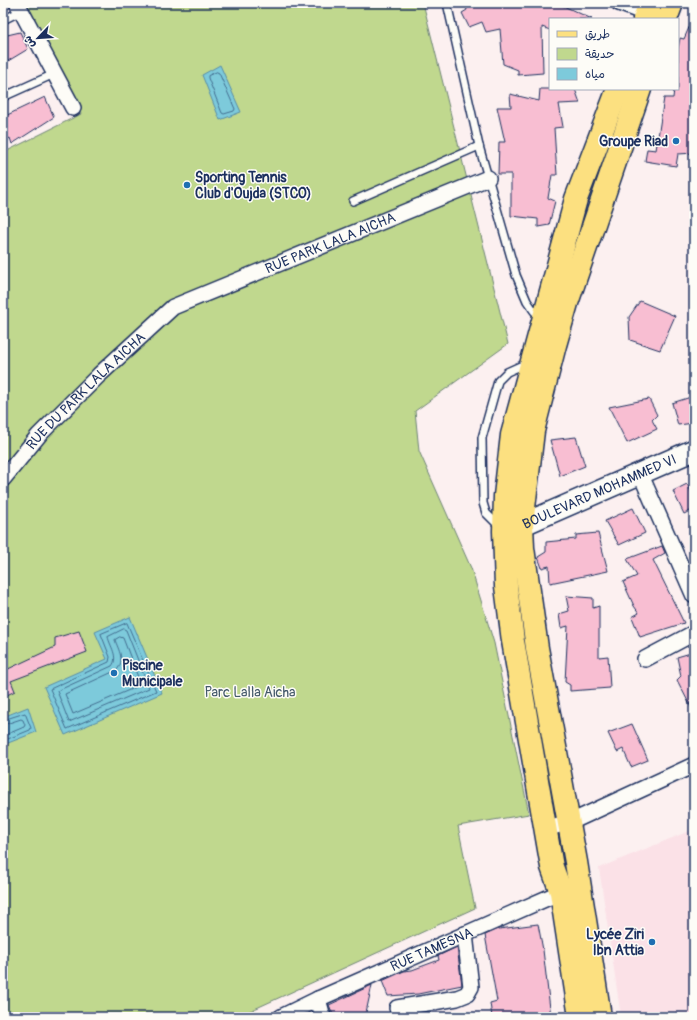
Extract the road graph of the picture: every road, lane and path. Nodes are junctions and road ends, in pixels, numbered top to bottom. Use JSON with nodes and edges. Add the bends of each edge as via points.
{"nodes":[{"id":1,"x":447,"y":3,"type":"edge"},
{"id":2,"x":619,"y":3,"type":"edge"},
{"id":3,"x":672,"y":3,"type":"edge"},
{"id":4,"x":19,"y":7,"type":"edge"},
{"id":5,"x":653,"y":15,"type":"edge"},
{"id":6,"x":3,"y":20,"type":"edge"},
{"id":7,"x":54,"y":74,"type":"junction"},
{"id":8,"x":618,"y":90,"type":"edge"},
{"id":9,"x":640,"y":90,"type":"edge"},
{"id":10,"x":3,"y":97,"type":"edge"},
{"id":11,"x":73,"y":108,"type":"dead end"},
{"id":12,"x":479,"y":146,"type":"junction"},
{"id":13,"x":488,"y":178,"type":"junction"},
{"id":14,"x":576,"y":199,"type":"junction"},
{"id":15,"x":353,"y":201,"type":"dead end"},
{"id":16,"x":600,"y":207,"type":"junction"},
{"id":17,"x":558,"y":300,"type":"junction"},
{"id":18,"x":173,"y":307,"type":"joint"},
{"id":19,"x":543,"y":320,"type":"junction"},
{"id":20,"x":531,"y":361,"type":"junction"},
{"id":21,"x":694,"y":450,"type":"edge"},
{"id":22,"x":640,"y":474,"type":"junction"},
{"id":23,"x":3,"y":479,"type":"edge"},
{"id":24,"x":513,"y":528,"type":"junction"},
{"id":25,"x":694,"y":596,"type":"edge"},
{"id":26,"x":694,"y":633,"type":"edge"},
{"id":27,"x":645,"y":659,"type":"dead end"},
{"id":28,"x":694,"y":765,"type":"edge"},
{"id":29,"x":569,"y":822,"type":"junction"},
{"id":30,"x":546,"y":829,"type":"junction"},
{"id":31,"x":579,"y":879,"type":"junction"},
{"id":32,"x":560,"y":892,"type":"junction"},
{"id":33,"x":465,"y":934,"type":"junction"},
{"id":34,"x":318,"y":999,"type":"junction"},
{"id":35,"x":397,"y":1008,"type":"dead end"},
{"id":36,"x":281,"y":1017,"type":"edge"},
{"id":37,"x":323,"y":1017,"type":"edge"},
{"id":38,"x":580,"y":1017,"type":"edge"},
{"id":39,"x":600,"y":1017,"type":"edge"}],
"edges":[{"from":1,"to":12,"type":"lane"},
{"from":2,"to":5,"type":"street"},
{"from":3,"to":5,"type":"main road"},
{"from":4,"to":6,"type":"lane"},
{"from":4,"to":7,"type":"street"},
{"from":7,"to":10,"type":"lane"},
{"from":7,"to":11,"type":"street"},
{"from":8,"to":14,"type":"main road"},
{"from":9,"to":16,"type":"main road"},
{"from":12,"to":13,"type":"lane"},
{"from":12,"to":15,"type":"lane"},
{"from":13,"to":18,"type":"street","name":"RUE PARK LALA AICHA"},
{"from":13,"to":19,"type":"lane","via":[[521,289],[534,311]]},
{"from":14,"to":16,"type":"main road"},
{"from":14,"to":17,"type":"main road"},
{"from":16,"to":17,"type":"main road"},
{"from":17,"to":19,"type":"main road"},
{"from":17,"to":24,"type":"main road"},
{"from":18,"to":23,"type":"street","name":"RUE DU PARK LALA AICHA","via":[[39,435]]},
{"from":19,"to":20,"type":"main road"},
{"from":20,"to":24,"type":"main road","via":[[512,435],[505,496]]},
{"from":20,"to":24,"type":"lane","via":[[507,372],[498,381],[482,438],[483,503],[486,513]]},
{"from":21,"to":22,"type":"street","name":"BOULEVARD MOHAMMED VI"},
{"from":22,"to":24,"type":"street","name":"BOULEVARD MOHAMMED VI"},
{"from":22,"to":25,"type":"street"},
{"from":24,"to":29,"type":"main road","via":[[523,548],[537,648]]},
{"from":24,"to":30,"type":"main road","via":[[506,586],[513,642]]},
{"from":26,"to":27,"type":"street"},
{"from":28,"to":29,"type":"street"},
{"from":29,"to":30,"type":"street"},
{"from":29,"to":31,"type":"main road"},
{"from":30,"to":32,"type":"main road","via":[[552,867]]},
{"from":31,"to":32,"type":"street","name":"RUE TAMESNA"},
{"from":31,"to":39,"type":"main road"},
{"from":32,"to":33,"type":"street","name":"RUE TAMESNA"},
{"from":32,"to":38,"type":"main road"},
{"from":33,"to":34,"type":"street","name":"RUE TAMESNA"},
{"from":33,"to":35,"type":"street","via":[[471,987],[467,994]]},
{"from":34,"to":36,"type":"street","name":"RUE TAMESNA"},
{"from":34,"to":37,"type":"street"}]}
